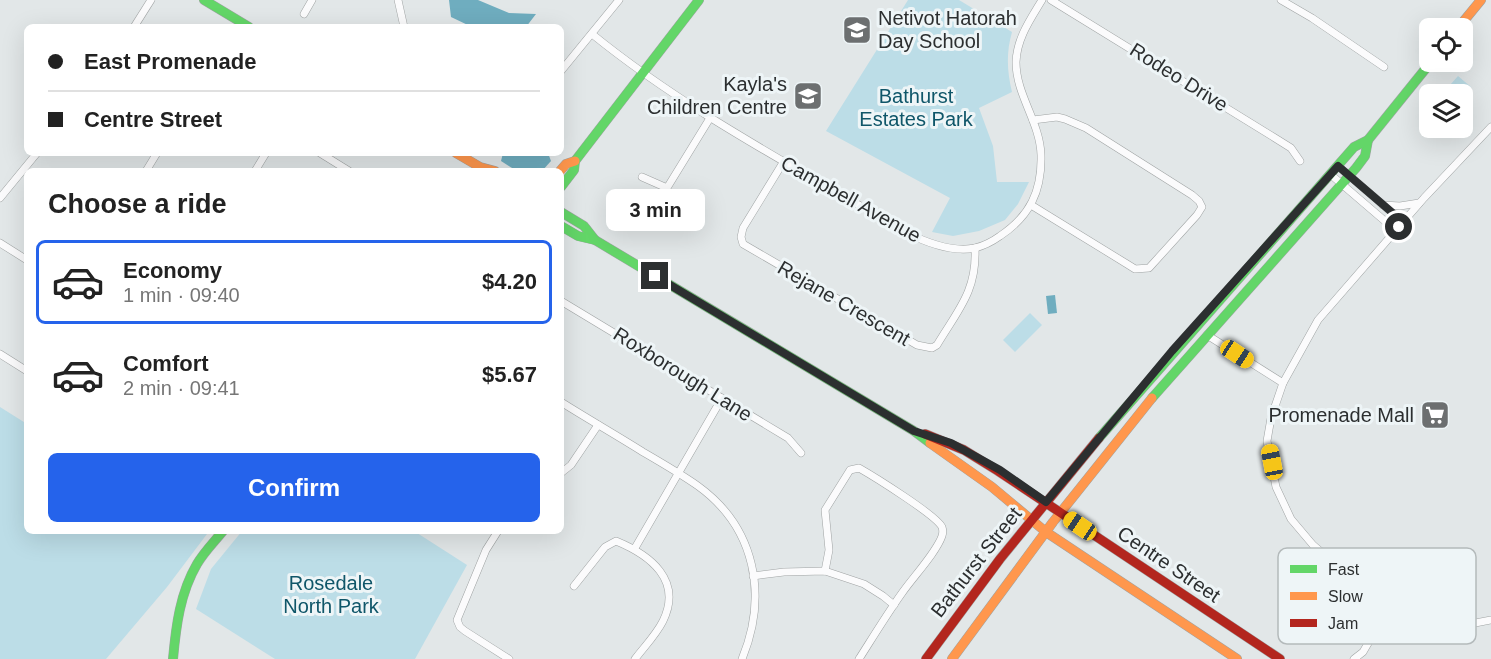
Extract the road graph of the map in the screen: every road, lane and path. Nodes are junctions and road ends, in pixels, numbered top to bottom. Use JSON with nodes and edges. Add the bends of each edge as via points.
{"nodes":[{"id":1,"x":151,"y":0,"type":"edge"},
{"id":2,"x":204,"y":0,"type":"edge"},
{"id":3,"x":312,"y":0,"type":"edge"},
{"id":4,"x":398,"y":0,"type":"edge"},
{"id":5,"x":619,"y":0,"type":"edge"},
{"id":6,"x":699,"y":0,"type":"edge"},
{"id":7,"x":1042,"y":0,"type":"edge"},
{"id":8,"x":1051,"y":0,"type":"edge"},
{"id":9,"x":1281,"y":0,"type":"edge"},
{"id":10,"x":1481,"y":0,"type":"edge"},
{"id":11,"x":304,"y":14,"type":"dead end"},
{"id":12,"x":1466,"y":18,"type":"edge"},
{"id":13,"x":136,"y":24,"type":"edge"},
{"id":14,"x":244,"y":24,"type":"edge"},
{"id":15,"x":403,"y":24,"type":"edge"},
{"id":16,"x":592,"y":34,"type":"junction"},
{"id":17,"x":1384,"y":66,"type":"dead end"},
{"id":18,"x":564,"y":67,"type":"edge"},
{"id":19,"x":1423,"y":72,"type":"edge"},
{"id":20,"x":641,"y":73,"type":"junction"},
{"id":21,"x":710,"y":118,"type":"junction"},
{"id":22,"x":1033,"y":120,"type":"junction"},
{"id":23,"x":1491,"y":128,"type":"edge"},
{"id":24,"x":1368,"y":140,"type":"junction"},
{"id":25,"x":35,"y":156,"type":"edge"},
{"id":26,"x":325,"y":156,"type":"edge"},
{"id":27,"x":461,"y":156,"type":"edge"},
{"id":28,"x":575,"y":161,"type":"junction"},
{"id":29,"x":784,"y":161,"type":"junction"},
{"id":30,"x":1300,"y":161,"type":"dead end"},
{"id":31,"x":1338,"y":166,"type":"junction"},
{"id":32,"x":25,"y":168,"type":"edge"},
{"id":33,"x":344,"y":168,"type":"edge"},
{"id":34,"x":479,"y":168,"type":"edge"},
{"id":35,"x":563,"y":168,"type":"edge"},
{"id":36,"x":24,"y":169,"type":"edge"},
{"id":37,"x":1330,"y":174,"type":"junction"},
{"id":38,"x":1349,"y":176,"type":"junction"},
{"id":39,"x":642,"y":177,"type":"dead end"},
{"id":40,"x":564,"y":183,"type":"edge"},
{"id":41,"x":1342,"y":184,"type":"junction"},
{"id":42,"x":0,"y":198,"type":"edge"},
{"id":43,"x":1419,"y":203,"type":"junction"},
{"id":44,"x":1031,"y":205,"type":"junction"},
{"id":45,"x":1383,"y":205,"type":"junction"},
{"id":46,"x":564,"y":214,"type":"edge"},
{"id":47,"x":1399,"y":227,"type":"junction"},
{"id":48,"x":564,"y":228,"type":"edge"},
{"id":49,"x":596,"y":240,"type":"junction"},
{"id":50,"x":0,"y":243,"type":"edge"},
{"id":51,"x":975,"y":248,"type":"junction"},
{"id":52,"x":24,"y":258,"type":"edge"},
{"id":53,"x":564,"y":303,"type":"edge"},
{"id":54,"x":1207,"y":335,"type":"junction"},
{"id":55,"x":0,"y":354,"type":"edge"},
{"id":56,"x":24,"y":369,"type":"edge"},
{"id":57,"x":1283,"y":383,"type":"junction"},
{"id":58,"x":722,"y":398,"type":"junction"},
{"id":59,"x":564,"y":404,"type":"edge"},
{"id":60,"x":598,"y":425,"type":"junction"},
{"id":61,"x":914,"y":431,"type":"junction"},
{"id":62,"x":801,"y":453,"type":"dead end"},
{"id":63,"x":564,"y":471,"type":"edge"},
{"id":64,"x":677,"y":473,"type":"junction"},
{"id":65,"x":1046,"y":502,"type":"junction"},
{"id":66,"x":1060,"y":513,"type":"junction"},
{"id":67,"x":1030,"y":520,"type":"junction"},
{"id":68,"x":1046,"y":532,"type":"junction"},
{"id":69,"x":222,"y":534,"type":"edge"},
{"id":70,"x":496,"y":534,"type":"edge"},
{"id":71,"x":635,"y":548,"type":"junction"},
{"id":72,"x":1317,"y":548,"type":"edge"},
{"id":73,"x":825,"y":571,"type":"junction"},
{"id":74,"x":753,"y":576,"type":"junction"},
{"id":75,"x":574,"y":586,"type":"dead end"},
{"id":76,"x":894,"y":605,"type":"junction"},
{"id":77,"x":1491,"y":620,"type":"edge"},
{"id":78,"x":1476,"y":623,"type":"edge"},
{"id":79,"x":1363,"y":656,"type":"edge"},
{"id":80,"x":173,"y":659,"type":"edge"},
{"id":81,"x":509,"y":659,"type":"edge"},
{"id":82,"x":635,"y":659,"type":"edge"},
{"id":83,"x":742,"y":659,"type":"edge"},
{"id":84,"x":859,"y":659,"type":"edge"},
{"id":85,"x":926,"y":659,"type":"edge"},
{"id":86,"x":951,"y":659,"type":"edge"},
{"id":87,"x":1237,"y":659,"type":"edge"},
{"id":88,"x":1280,"y":659,"type":"edge"},
{"id":89,"x":1354,"y":659,"type":"edge"}],
"edges":[{"from":1,"to":13,"type":"street"},
{"from":2,"to":14,"type":"main road"},
{"from":3,"to":11,"type":"street"},
{"from":4,"to":15,"type":"street"},
{"from":5,"to":16,"type":"street"},
{"from":6,"to":20,"type":"main road"},
{"from":7,"to":22,"type":"street","via":[[1022,32],[1016,61],[1018,81]]},
{"from":8,"to":30,"type":"street","name":"Rodeo Drive","via":[[1291,148]]},
{"from":9,"to":17,"type":"street"},
{"from":10,"to":12,"type":"main road"},
{"from":16,"to":18,"type":"street"},
{"from":16,"to":20,"type":"street","name":"Campbell Avenue"},
{"from":19,"to":24,"type":"main road","name":"Bathurst Street"},
{"from":20,"to":21,"type":"street","name":"Campbell Avenue"},
{"from":20,"to":28,"type":"main road"},
{"from":21,"to":29,"type":"street","name":"Campbell Avenue"},
{"from":21,"to":39,"type":"street","via":[[667,188]]},
{"from":22,"to":44,"type":"street","via":[[1041,153]]},
{"from":22,"to":44,"type":"street","via":[[1056,117],[1086,128],[1192,195],[1202,207],[1149,268],[1135,269]]},
{"from":23,"to":43,"type":"street"},
{"from":24,"to":31,"type":"main road","name":"Bathurst Street","via":[[1354,147]]},
{"from":24,"to":38,"type":"main road","name":"Bathurst Street","via":[[1365,156]]},
{"from":25,"to":32,"type":"street"},
{"from":26,"to":33,"type":"street"},
{"from":27,"to":34,"type":"main road"},
{"from":28,"to":35,"type":"main road"},
{"from":28,"to":40,"type":"main road","via":[[574,171]]},
{"from":29,"to":51,"type":"street","name":"Campbell Avenue","via":[[917,238],[941,246]]},
{"from":29,"to":51,"type":"street","name":"Rejane Crescent","via":[[743,228],[743,244],[917,345],[937,345],[971,288]]},
{"from":31,"to":37,"type":"main road","name":"Bathurst Street"},
{"from":31,"to":38,"type":"street"},
{"from":36,"to":42,"type":"street"},
{"from":37,"to":41,"type":"street"},
{"from":37,"to":65,"type":"main road","name":"Bathurst Street","via":[[1172,351]]},
{"from":38,"to":41,"type":"main road","name":"Bathurst Street"},
{"from":38,"to":45,"type":"street"},
{"from":41,"to":47,"type":"street","via":[[1386,222]]},
{"from":41,"to":54,"type":"main road","name":"Bathurst Street"},
{"from":43,"to":45,"type":"street"},
{"from":43,"to":47,"type":"street"},
{"from":44,"to":51,"type":"street","via":[[1015,226]]},
{"from":45,"to":47,"type":"street","via":[[1395,215]]},
{"from":46,"to":49,"type":"main road","name":"Centre Street","via":[[584,226]]},
{"from":47,"to":57,"type":"street","via":[[1318,320]]},
{"from":48,"to":49,"type":"main road","name":"Centre Street"},
{"from":49,"to":61,"type":"main road","name":"Centre Street"},
{"from":50,"to":52,"type":"street"},
{"from":53,"to":58,"type":"street","name":"Roxborough Lane"},
{"from":54,"to":57,"type":"street"},
{"from":54,"to":66,"type":"main road","name":"Bathurst Street"},
{"from":55,"to":56,"type":"street"},
{"from":57,"to":72,"type":"street","via":[[1267,441],[1276,487],[1291,519]]},
{"from":58,"to":62,"type":"street","name":"Roxborough Lane","via":[[788,438]]},
{"from":58,"to":64,"type":"street"},
{"from":59,"to":60,"type":"street"},
{"from":60,"to":63,"type":"street"},
{"from":60,"to":64,"type":"street"},
{"from":61,"to":65,"type":"main road","name":"Centre Street","via":[[951,443]]},
{"from":61,"to":67,"type":"main road","name":"Centre Street","via":[[1002,494]]},
{"from":64,"to":71,"type":"street"},
{"from":64,"to":74,"type":"street","via":[[700,488],[734,524],[751,558]]},
{"from":65,"to":66,"type":"main road","name":"Centre Street"},
{"from":65,"to":67,"type":"main road","name":"Bathurst Street"},
{"from":66,"to":68,"type":"main road","name":"Bathurst Street"},
{"from":66,"to":88,"type":"main road","name":"Centre Street"},
{"from":67,"to":68,"type":"main road","name":"Centre Street"},
{"from":67,"to":85,"type":"main road","name":"Bathurst Street"},
{"from":68,"to":86,"type":"main road","name":"Bathurst Street"},
{"from":68,"to":87,"type":"main road","name":"Centre Street"},
{"from":69,"to":80,"type":"main road","via":[[198,563],[184,594],[177,617]]},
{"from":70,"to":81,"type":"street","via":[[457,620],[465,631]]},
{"from":71,"to":75,"type":"street","via":[[611,542]]},
{"from":71,"to":82,"type":"street","via":[[662,574],[667,585],[668,608],[662,623]]},
{"from":73,"to":74,"type":"street"},
{"from":73,"to":76,"type":"street","via":[[864,584]]},
{"from":73,"to":76,"type":"street","via":[[829,550],[825,510],[850,471],[859,468],[943,528],[938,543]]},
{"from":74,"to":83,"type":"street","via":[[756,609]]},
{"from":76,"to":84,"type":"street"},
{"from":77,"to":78,"type":"street"},
{"from":79,"to":89,"type":"street"}]}
